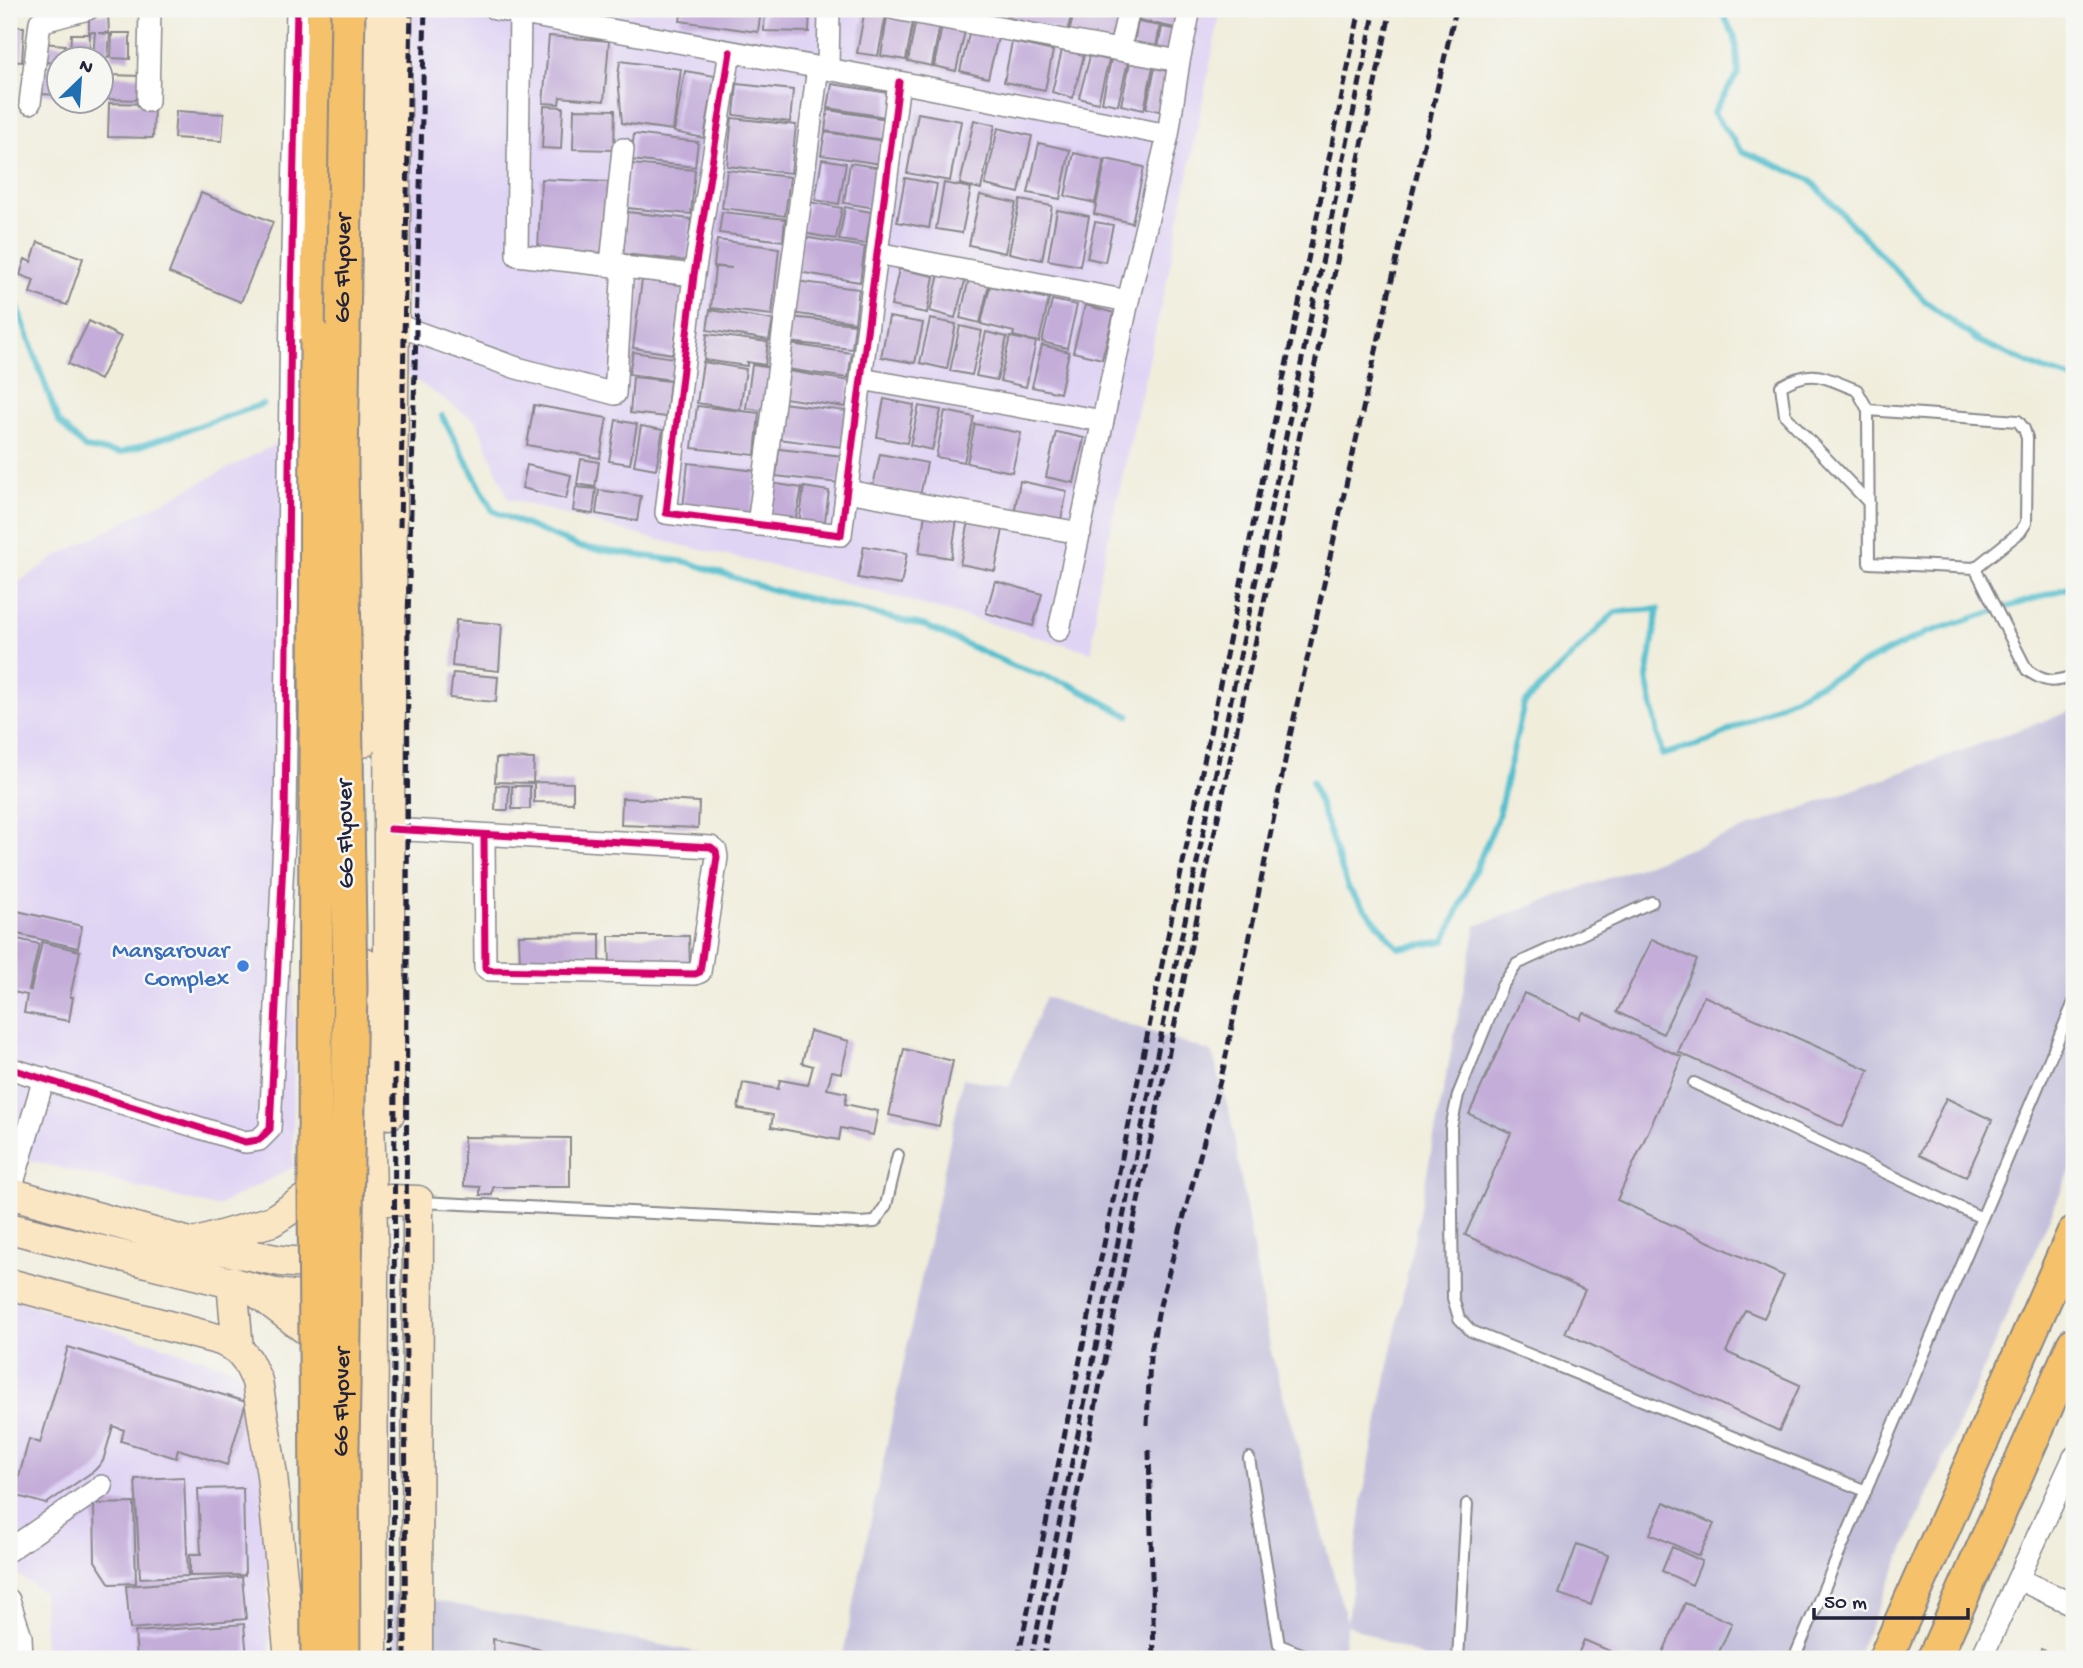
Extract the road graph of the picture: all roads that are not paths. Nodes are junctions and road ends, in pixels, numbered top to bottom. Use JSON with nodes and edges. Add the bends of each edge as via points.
{"nodes":[{"id":1,"x":88,"y":9,"type":"edge"},
{"id":2,"x":150,"y":9,"type":"edge"},
{"id":3,"x":297,"y":9,"type":"edge"},
{"id":4,"x":324,"y":9,"type":"edge"},
{"id":5,"x":348,"y":9,"type":"edge"},
{"id":6,"x":372,"y":9,"type":"edge"},
{"id":7,"x":397,"y":9,"type":"edge"},
{"id":8,"x":495,"y":9,"type":"edge"},
{"id":9,"x":829,"y":9,"type":"edge"},
{"id":10,"x":1129,"y":9,"type":"edge"},
{"id":11,"x":1190,"y":9,"type":"edge"},
{"id":12,"x":904,"y":10,"type":"edge"},
{"id":13,"x":520,"y":11,"type":"edge"},
{"id":14,"x":1120,"y":48,"type":"junction"},
{"id":15,"x":730,"y":52,"type":"junction"},
{"id":16,"x":1179,"y":61,"type":"junction"},
{"id":17,"x":823,"y":68,"type":"junction"},
{"id":18,"x":899,"y":82,"type":"junction"},
{"id":19,"x":148,"y":101,"type":"dead end"},
{"id":20,"x":30,"y":103,"type":"dead end"},
{"id":21,"x":1168,"y":135,"type":"junction"},
{"id":22,"x":623,"y":149,"type":"dead end"},
{"id":23,"x":877,"y":253,"type":"junction"},
{"id":24,"x":617,"y":265,"type":"junction"},
{"id":25,"x":694,"y":275,"type":"junction"},
{"id":26,"x":1128,"y":301,"type":"junction"},
{"id":27,"x":394,"y":324,"type":"junction"},
{"id":28,"x":861,"y":379,"type":"junction"},
{"id":29,"x":1868,"y":410,"type":"junction"},
{"id":30,"x":1103,"y":421,"type":"junction"},
{"id":31,"x":847,"y":491,"type":"junction"},
{"id":32,"x":1869,"y":503,"type":"junction"},
{"id":33,"x":758,"y":525,"type":"junction"},
{"id":34,"x":1080,"y":533,"type":"junction"},
{"id":35,"x":1975,"y":568,"type":"junction"},
{"id":36,"x":1059,"y":630,"type":"dead end"},
{"id":37,"x":2074,"y":676,"type":"edge"},
{"id":38,"x":390,"y":829,"type":"junction"},
{"id":39,"x":484,"y":836,"type":"junction"},
{"id":40,"x":1652,"y":902,"type":"dead end"},
{"id":41,"x":2074,"y":1002,"type":"edge"},
{"id":42,"x":9,"y":1068,"type":"edge"},
{"id":43,"x":44,"y":1078,"type":"junction"},
{"id":44,"x":1694,"y":1083,"type":"dead end"},
{"id":45,"x":370,"y":1131,"type":"junction"},
{"id":46,"x":898,"y":1156,"type":"dead end"},
{"id":47,"x":10,"y":1193,"type":"edge"},
{"id":48,"x":404,"y":1201,"type":"junction"},
{"id":49,"x":1982,"y":1218,"type":"junction"},
{"id":50,"x":9,"y":1228,"type":"edge"},
{"id":51,"x":2074,"y":1234,"type":"edge"},
{"id":52,"x":193,"y":1244,"type":"junction"},
{"id":53,"x":382,"y":1269,"type":"junction"},
{"id":54,"x":9,"y":1284,"type":"edge"},
{"id":55,"x":241,"y":1285,"type":"junction"},
{"id":56,"x":381,"y":1305,"type":"junction"},
{"id":57,"x":2074,"y":1344,"type":"edge"},
{"id":58,"x":238,"y":1349,"type":"junction"},
{"id":59,"x":372,"y":1378,"type":"junction"},
{"id":60,"x":1249,"y":1458,"type":"dead end"},
{"id":61,"x":2072,"y":1469,"type":"edge"},
{"id":62,"x":102,"y":1486,"type":"dead end"},
{"id":63,"x":1866,"y":1491,"type":"junction"},
{"id":64,"x":1467,"y":1504,"type":"dead end"},
{"id":65,"x":9,"y":1550,"type":"edge"},
{"id":66,"x":2018,"y":1579,"type":"junction"},
{"id":67,"x":9,"y":1600,"type":"edge"},
{"id":68,"x":2074,"y":1605,"type":"edge"},
{"id":69,"x":378,"y":1652,"type":"edge"},
{"id":70,"x":299,"y":1657,"type":"edge"},
{"id":71,"x":22,"y":1659,"type":"edge"},
{"id":72,"x":343,"y":1659,"type":"edge"},
{"id":73,"x":417,"y":1659,"type":"edge"},
{"id":74,"x":1314,"y":1659,"type":"edge"},
{"id":75,"x":1458,"y":1659,"type":"edge"},
{"id":76,"x":1794,"y":1659,"type":"edge"},
{"id":77,"x":1885,"y":1659,"type":"edge"},
{"id":78,"x":1934,"y":1659,"type":"edge"},
{"id":79,"x":1982,"y":1659,"type":"edge"}],
"edges":[{"from":1,"to":20,"type":"street","via":[[40,22]]},
{"from":2,"to":19,"type":"street"},
{"from":3,"to":43,"type":"street","via":[[285,820],[270,1129],[260,1140],[245,1142]]},
{"from":4,"to":70,"type":"main road","name":"GG Flyover","bridge":true,"via":[[317,381],[315,1188]]},
{"from":5,"to":72,"type":"main road","name":"GG Flyover","bridge":true,"via":[[341,467],[349,986]]},
{"from":6,"to":45,"type":"main road","via":[[366,181],[361,799]]},
{"from":7,"to":27,"type":"main road"},
{"from":8,"to":13,"type":"street"},
{"from":9,"to":17,"type":"street"},
{"from":10,"to":14,"type":"street"},
{"from":11,"to":16,"type":"street"},
{"from":12,"to":14,"type":"street"},
{"from":13,"to":15,"type":"street"},
{"from":13,"to":24,"type":"street","via":[[517,255]]},
{"from":14,"to":16,"type":"street"},
{"from":15,"to":17,"type":"street"},
{"from":15,"to":25,"type":"street"},
{"from":16,"to":21,"type":"street"},
{"from":17,"to":18,"type":"street"},
{"from":17,"to":33,"type":"street"},
{"from":18,"to":21,"type":"street"},
{"from":18,"to":23,"type":"street"},
{"from":21,"to":26,"type":"street"},
{"from":22,"to":24,"type":"street"},
{"from":23,"to":26,"type":"street"},
{"from":23,"to":28,"type":"street"},
{"from":24,"to":25,"type":"street"},
{"from":24,"to":27,"type":"street","via":[[615,394],[517,369]]},
{"from":25,"to":33,"type":"street","via":[[666,513]]},
{"from":26,"to":30,"type":"street"},
{"from":27,"to":38,"type":"main road"},
{"from":28,"to":30,"type":"street"},
{"from":28,"to":31,"type":"street"},
{"from":29,"to":32,"type":"lane"},
{"from":29,"to":32,"type":"lane","via":[[1857,390],[1819,376],[1799,376],[1781,387],[1785,415]]},
{"from":29,"to":35,"type":"lane","via":[[2018,421],[2024,429],[2026,523]]},
{"from":30,"to":34,"type":"street"},
{"from":31,"to":33,"type":"street","via":[[841,535]]},
{"from":31,"to":34,"type":"street"},
{"from":32,"to":35,"type":"lane","via":[[1869,563]]},
{"from":34,"to":36,"type":"street"},
{"from":35,"to":37,"type":"lane","via":[[2027,670],[2056,682]]},
{"from":38,"to":39,"type":"street"},
{"from":38,"to":48,"type":"main road"},
{"from":39,"to":39,"type":"street","via":[[711,847],[717,856],[700,972],[489,970],[485,967]]},
{"from":40,"to":63,"type":"lane","via":[[1517,964],[1502,986],[1458,1095],[1451,1128],[1453,1298],[1459,1318],[1471,1331]]},
{"from":41,"to":49,"type":"lane"},
{"from":42,"to":43,"type":"street"},
{"from":43,"to":47,"type":"street"},
{"from":44,"to":49,"type":"lane"},
{"from":45,"to":52,"type":"main road","via":[[307,1198],[272,1221]]},
{"from":45,"to":53,"type":"main road"},
{"from":46,"to":48,"type":"lane","via":[[883,1214],[875,1222]]},
{"from":47,"to":52,"type":"main road"},
{"from":48,"to":53,"type":"main road"},
{"from":48,"to":73,"type":"main road"},
{"from":49,"to":63,"type":"lane"},
{"from":50,"to":55,"type":"main road"},
{"from":51,"to":77,"type":"main road"},
{"from":52,"to":53,"type":"main road","via":[[281,1261]]},
{"from":53,"to":56,"type":"main road"},
{"from":54,"to":58,"type":"main road","via":[[221,1340]]},
{"from":55,"to":56,"type":"main road","via":[[316,1300]]},
{"from":55,"to":58,"type":"main road"},
{"from":55,"to":59,"type":"main road"},
{"from":56,"to":59,"type":"main road"},
{"from":56,"to":69,"type":"main road"},
{"from":57,"to":78,"type":"main road"},
{"from":58,"to":70,"type":"main road","via":[[257,1381]]},
{"from":59,"to":69,"type":"main road"},
{"from":60,"to":74,"type":"lane","via":[[1279,1645]]},
{"from":61,"to":66,"type":"street"},
{"from":62,"to":65,"type":"street"},
{"from":63,"to":76,"type":"lane"},
{"from":64,"to":75,"type":"lane"},
{"from":66,"to":68,"type":"street"},
{"from":66,"to":79,"type":"street"},
{"from":67,"to":71,"type":"street","via":[[21,1636]]},
{"from":69,"to":70,"type":"main road"}]}
